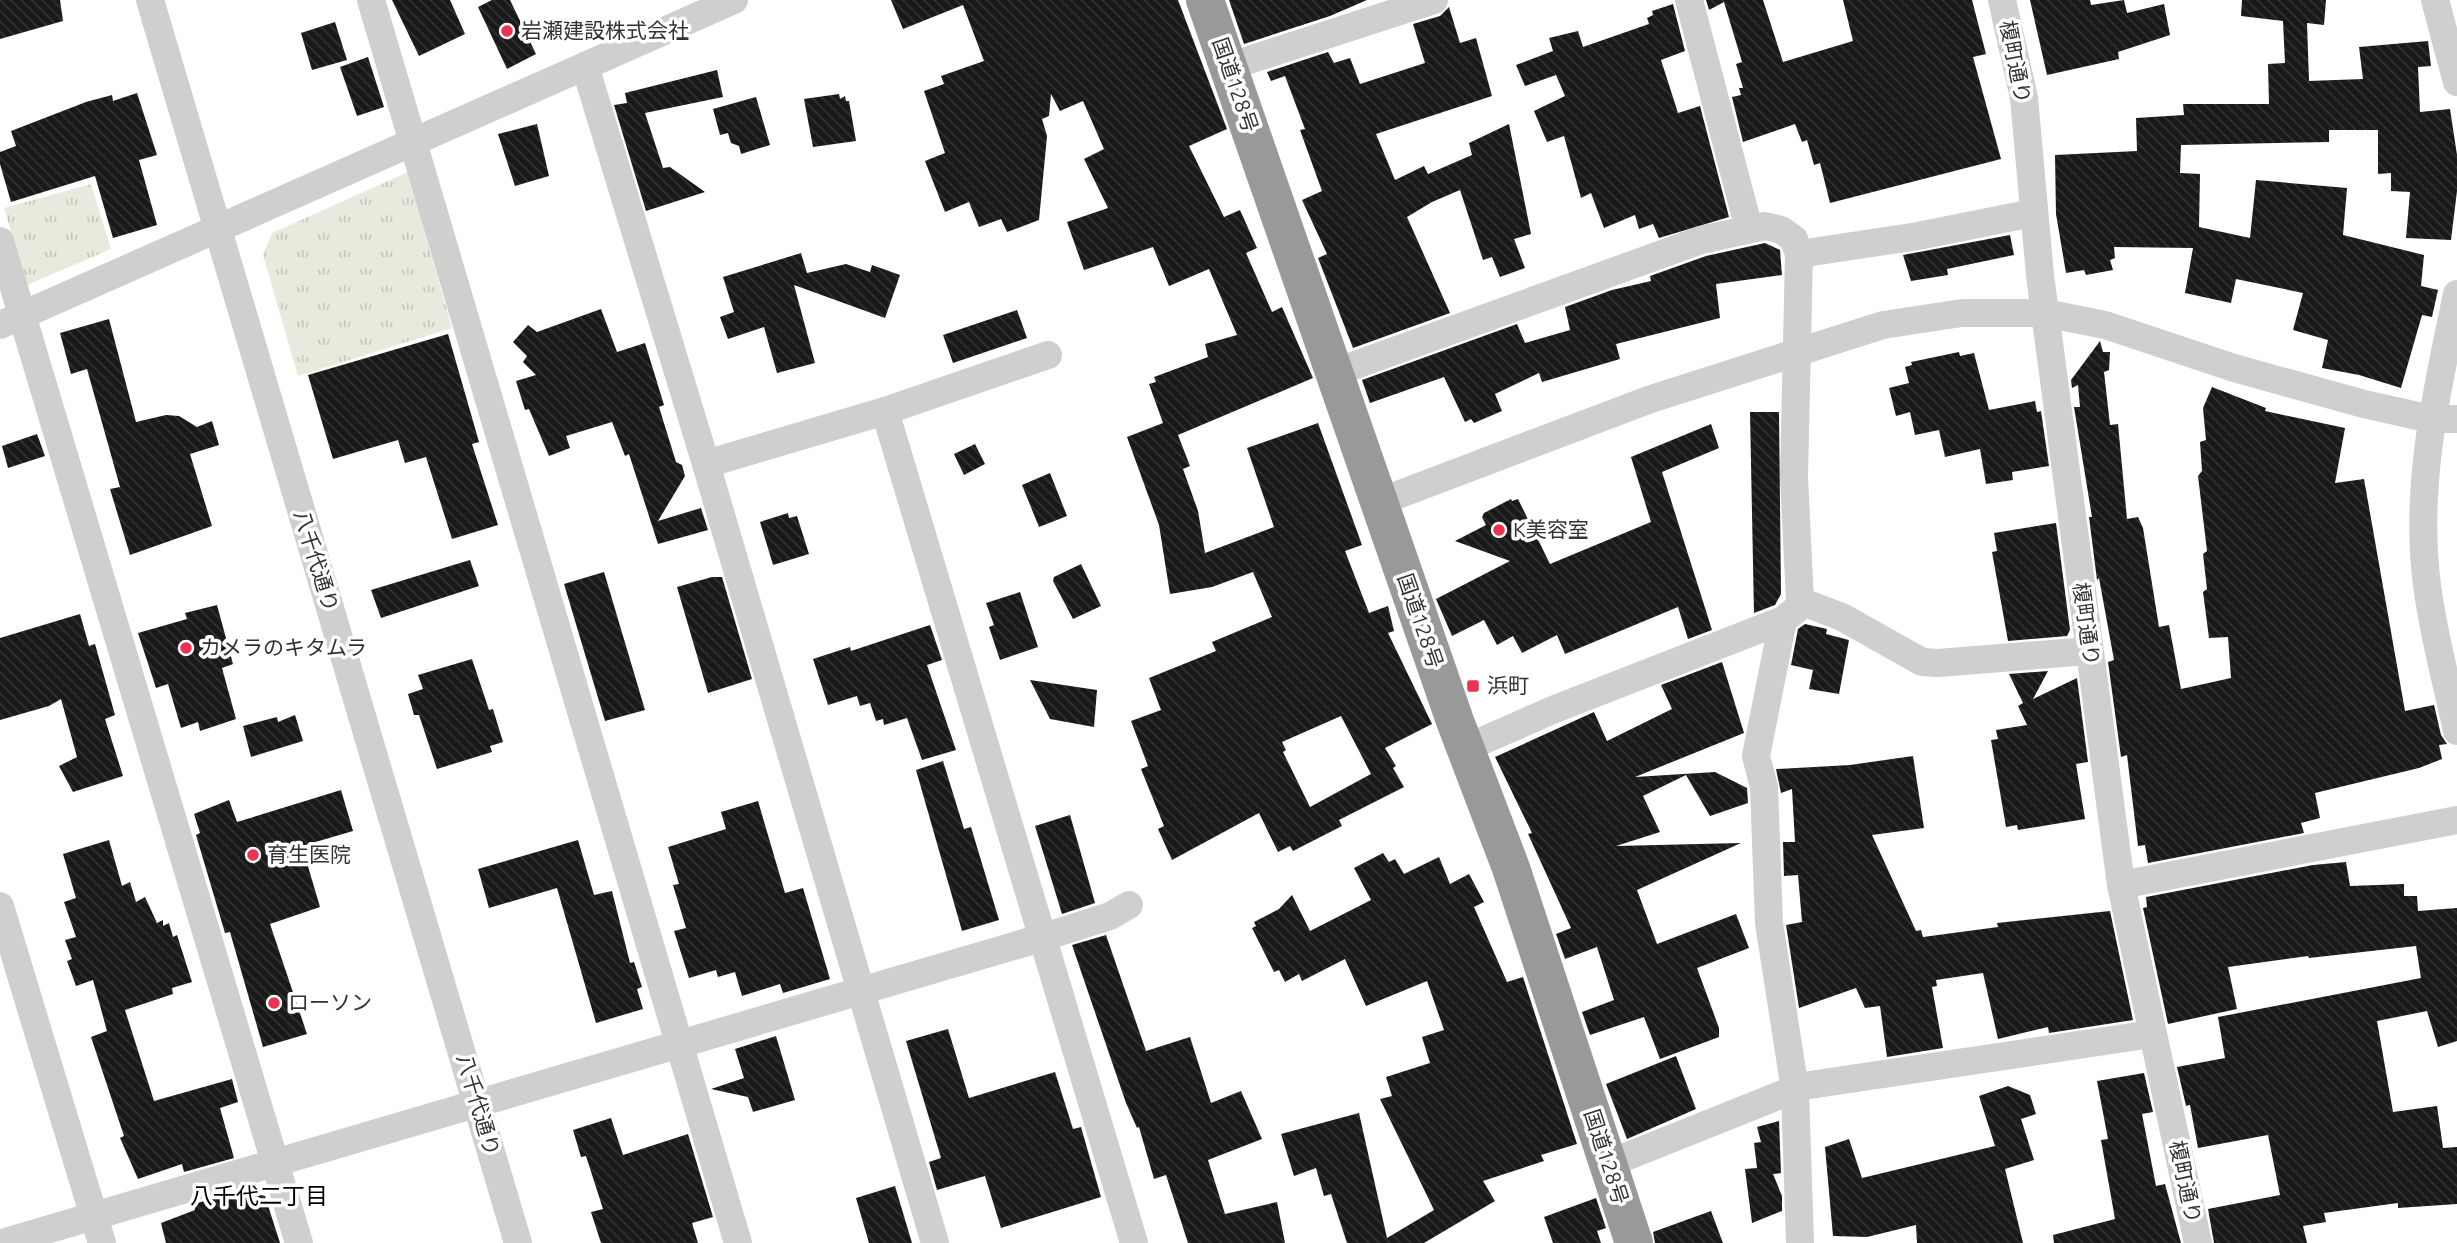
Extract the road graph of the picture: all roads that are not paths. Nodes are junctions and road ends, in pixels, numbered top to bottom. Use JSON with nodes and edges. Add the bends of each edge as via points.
{"nodes":[{"id":1,"x":150,"y":0,"type":"edge"},
{"id":2,"x":371,"y":0,"type":"edge"},
{"id":3,"x":734,"y":0,"type":"edge"},
{"id":4,"x":1205,"y":0,"type":"edge"},
{"id":5,"x":1434,"y":0,"type":"edge"},
{"id":6,"x":1689,"y":0,"type":"edge"},
{"id":7,"x":2002,"y":0,"type":"edge"},
{"id":8,"x":2435,"y":0,"type":"edge"},
{"id":9,"x":585,"y":66,"type":"junction"},
{"id":10,"x":1231,"y":71,"type":"junction"},
{"id":11,"x":2457,"y":82,"type":"edge"},
{"id":12,"x":412,"y":141,"type":"junction"},
{"id":13,"x":2033,"y":213,"type":"junction"},
{"id":14,"x":217,"y":228,"type":"junction"},
{"id":15,"x":1749,"y":229,"type":"junction"},
{"id":16,"x":0,"y":241,"type":"edge"},
{"id":17,"x":1799,"y":254,"type":"junction"},
{"id":18,"x":2457,"y":294,"type":"edge"},
{"id":19,"x":2045,"y":313,"type":"junction"},
{"id":20,"x":11,"y":320,"type":"edge"},
{"id":21,"x":1795,"y":354,"type":"junction"},
{"id":22,"x":1048,"y":355,"type":"dead end"},
{"id":23,"x":1336,"y":372,"type":"junction"},
{"id":24,"x":886,"y":411,"type":"junction"},
{"id":25,"x":2444,"y":419,"type":"edge"},
{"id":26,"x":706,"y":464,"type":"junction"},
{"id":27,"x":1379,"y":502,"type":"junction"},
{"id":28,"x":1792,"y":611,"type":"junction"},
{"id":29,"x":2090,"y":651,"type":"junction"},
{"id":30,"x":2457,"y":731,"type":"edge"},
{"id":31,"x":1466,"y":748,"type":"junction"},
{"id":32,"x":2457,"y":820,"type":"edge"},
{"id":33,"x":2122,"y":885,"type":"junction"},
{"id":34,"x":1129,"y":905,"type":"dead end"},
{"id":35,"x":1,"y":913,"type":"edge"},
{"id":36,"x":1041,"y":938,"type":"junction"},
{"id":37,"x":860,"y":990,"type":"junction"},
{"id":38,"x":2152,"y":1034,"type":"junction"},
{"id":39,"x":678,"y":1043,"type":"junction"},
{"id":40,"x":1795,"y":1090,"type":"junction"},
{"id":41,"x":478,"y":1104,"type":"junction"},
{"id":42,"x":276,"y":1164,"type":"junction"},
{"id":43,"x":1610,"y":1169,"type":"junction"},
{"id":44,"x":98,"y":1230,"type":"edge"},
{"id":45,"x":2,"y":1243,"type":"edge"},
{"id":46,"x":299,"y":1243,"type":"edge"},
{"id":47,"x":519,"y":1243,"type":"edge"},
{"id":48,"x":738,"y":1243,"type":"edge"},
{"id":49,"x":935,"y":1243,"type":"edge"},
{"id":50,"x":1134,"y":1243,"type":"edge"},
{"id":51,"x":1634,"y":1243,"type":"edge"},
{"id":52,"x":1800,"y":1243,"type":"edge"},
{"id":53,"x":2198,"y":1243,"type":"edge"}],
"edges":[{"from":1,"to":14,"type":"street","name":"八千代通り"},
{"from":2,"to":12,"type":"street"},
{"from":3,"to":9,"type":"street"},
{"from":4,"to":10,"type":"highway","name":"国道128号"},
{"from":5,"to":10,"type":"street","via":[[1243,62]]},
{"from":6,"to":15,"type":"street"},
{"from":7,"to":13,"type":"street","name":"榎町通り","via":[[2024,98]]},
{"from":8,"to":11,"type":"street"},
{"from":9,"to":12,"type":"street"},
{"from":9,"to":26,"type":"street"},
{"from":10,"to":23,"type":"highway","name":"国道128号"},
{"from":12,"to":14,"type":"street"},
{"from":12,"to":39,"type":"street"},
{"from":13,"to":17,"type":"street"},
{"from":13,"to":19,"type":"street","name":"榎町通り"},
{"from":14,"to":20,"type":"street"},
{"from":14,"to":41,"type":"street","name":"八千代通り"},
{"from":15,"to":17,"type":"street","via":[[1781,230],[1794,239]]},
{"from":15,"to":23,"type":"street","via":[[1701,240]]},
{"from":16,"to":20,"type":"street"},
{"from":17,"to":21,"type":"street"},
{"from":18,"to":25,"type":"street"},
{"from":19,"to":21,"type":"street","via":[[1934,315],[1883,325]]},
{"from":19,"to":25,"type":"street","via":[[2105,325],[2364,404]]},
{"from":19,"to":29,"type":"street","name":"榎町通り"},
{"from":20,"to":42,"type":"street"},
{"from":21,"to":27,"type":"street","via":[[1651,399]]},
{"from":21,"to":28,"type":"street"},
{"from":22,"to":24,"type":"street"},
{"from":23,"to":27,"type":"highway","name":"国道128号"},
{"from":24,"to":26,"type":"street"},
{"from":24,"to":36,"type":"street"},
{"from":25,"to":30,"type":"street","via":[[2424,512],[2426,584]]},
{"from":26,"to":37,"type":"street"},
{"from":27,"to":31,"type":"highway","name":"国道128号"},
{"from":28,"to":29,"type":"street","via":[[1842,617],[1922,662]]},
{"from":28,"to":31,"type":"street"},
{"from":28,"to":40,"type":"street","via":[[1756,749],[1764,787],[1769,923]]},
{"from":29,"to":33,"type":"street","name":"榎町通り"},
{"from":31,"to":43,"type":"highway","name":"国道128号","via":[[1511,868]]},
{"from":32,"to":33,"type":"street"},
{"from":33,"to":38,"type":"street","name":"榎町通り"},
{"from":34,"to":36,"type":"street","via":[[1110,916]]},
{"from":35,"to":44,"type":"street"},
{"from":36,"to":37,"type":"street"},
{"from":36,"to":50,"type":"street"},
{"from":37,"to":39,"type":"street"},
{"from":37,"to":49,"type":"street"},
{"from":38,"to":40,"type":"street"},
{"from":38,"to":53,"type":"street","name":"榎町通り"},
{"from":39,"to":41,"type":"street"},
{"from":39,"to":48,"type":"street"},
{"from":40,"to":43,"type":"street","via":[[1623,1158]]},
{"from":40,"to":52,"type":"street"},
{"from":41,"to":42,"type":"street"},
{"from":41,"to":47,"type":"street","name":"八千代通り"},
{"from":42,"to":44,"type":"street"},
{"from":42,"to":46,"type":"street"},
{"from":43,"to":51,"type":"highway","name":"国道128号"},
{"from":44,"to":45,"type":"street"}]}
